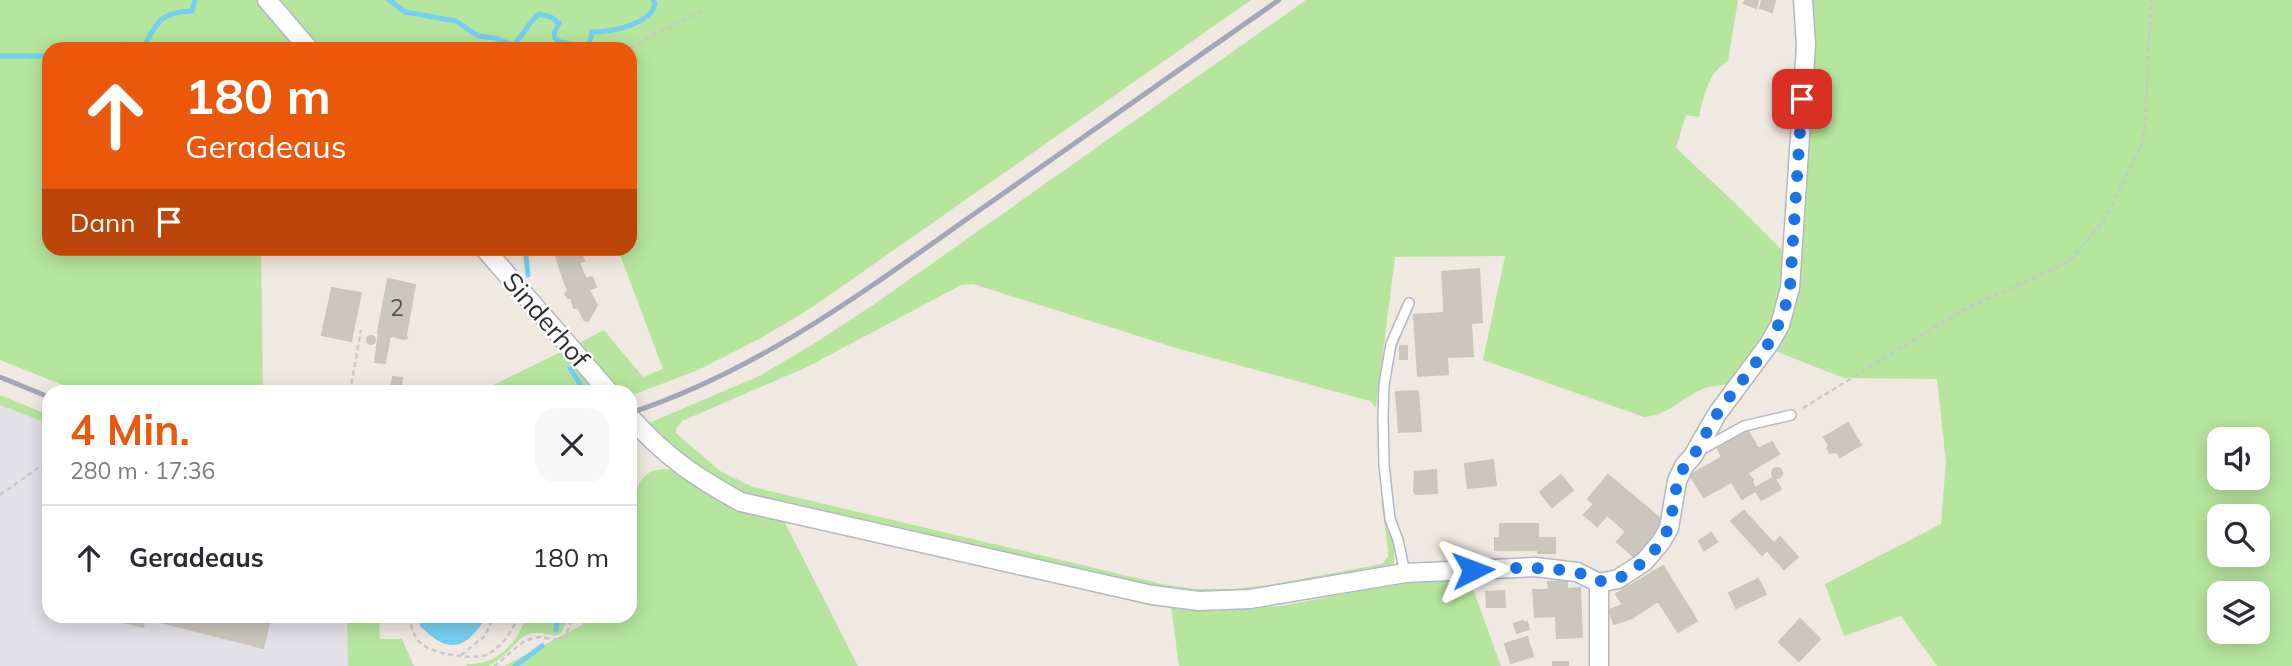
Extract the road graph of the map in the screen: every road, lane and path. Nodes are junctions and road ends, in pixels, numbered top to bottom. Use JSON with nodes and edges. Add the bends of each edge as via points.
{"nodes":[{"id":1,"x":267,"y":0,"type":"edge"},
{"id":2,"x":1803,"y":0,"type":"edge"},
{"id":3,"x":2151,"y":0,"type":"edge"},
{"id":4,"x":705,"y":10,"type":"dead end"},
{"id":5,"x":303,"y":42,"type":"edge"},
{"id":6,"x":637,"y":45,"type":"edge"},
{"id":7,"x":491,"y":256,"type":"edge"},
{"id":8,"x":1409,"y":303,"type":"dead end"},
{"id":9,"x":361,"y":330,"type":"dead end"},
{"id":10,"x":350,"y":385,"type":"edge"},
{"id":11,"x":602,"y":385,"type":"edge"},
{"id":12,"x":1791,"y":415,"type":"joint"},
{"id":13,"x":637,"y":424,"type":"edge"},
{"id":14,"x":1698,"y":449,"type":"junction"},
{"id":15,"x":42,"y":465,"type":"edge"},
{"id":16,"x":0,"y":495,"type":"edge"},
{"id":17,"x":1405,"y":573,"type":"junction"},
{"id":18,"x":1600,"y":583,"type":"junction"},
{"id":19,"x":410,"y":623,"type":"edge"},
{"id":20,"x":491,"y":623,"type":"edge"},
{"id":21,"x":516,"y":623,"type":"edge"},
{"id":22,"x":570,"y":623,"type":"edge"},
{"id":23,"x":461,"y":655,"type":"junction"},
{"id":24,"x":494,"y":666,"type":"edge"},
{"id":25,"x":1599,"y":666,"type":"edge"}],
"edges":[{"from":1,"to":5,"type":"street"},
{"from":2,"to":14,"type":"street","via":[[1806,45],[1790,288],[1780,325]]},
{"from":3,"to":12,"type":"path","via":[[2141,146],[2106,218],[2069,262],[1963,310]]},
{"from":4,"to":6,"type":"path"},
{"from":7,"to":11,"type":"street","name":"Sinderhof"},
{"from":8,"to":17,"type":"lane","via":[[1391,344],[1383,416],[1390,519]]},
{"from":9,"to":10,"type":"path"},
{"from":12,"to":14,"type":"lane","via":[[1744,426]]},
{"from":13,"to":17,"type":"street","via":[[665,454],[741,502],[1152,595],[1199,601],[1250,599]]},
{"from":14,"to":18,"type":"street","via":[[1677,481],[1669,528],[1661,542],[1644,562],[1618,579]]},
{"from":15,"to":16,"type":"path"},
{"from":17,"to":18,"type":"street","via":[[1535,567],[1577,572]]},
{"from":18,"to":25,"type":"street"},
{"from":19,"to":23,"type":"path","via":[[424,645]]},
{"from":20,"to":23,"type":"path","via":[[485,636]]},
{"from":21,"to":23,"type":"path","via":[[489,653]]},
{"from":22,"to":24,"type":"path","via":[[559,640],[527,640]]}]}
